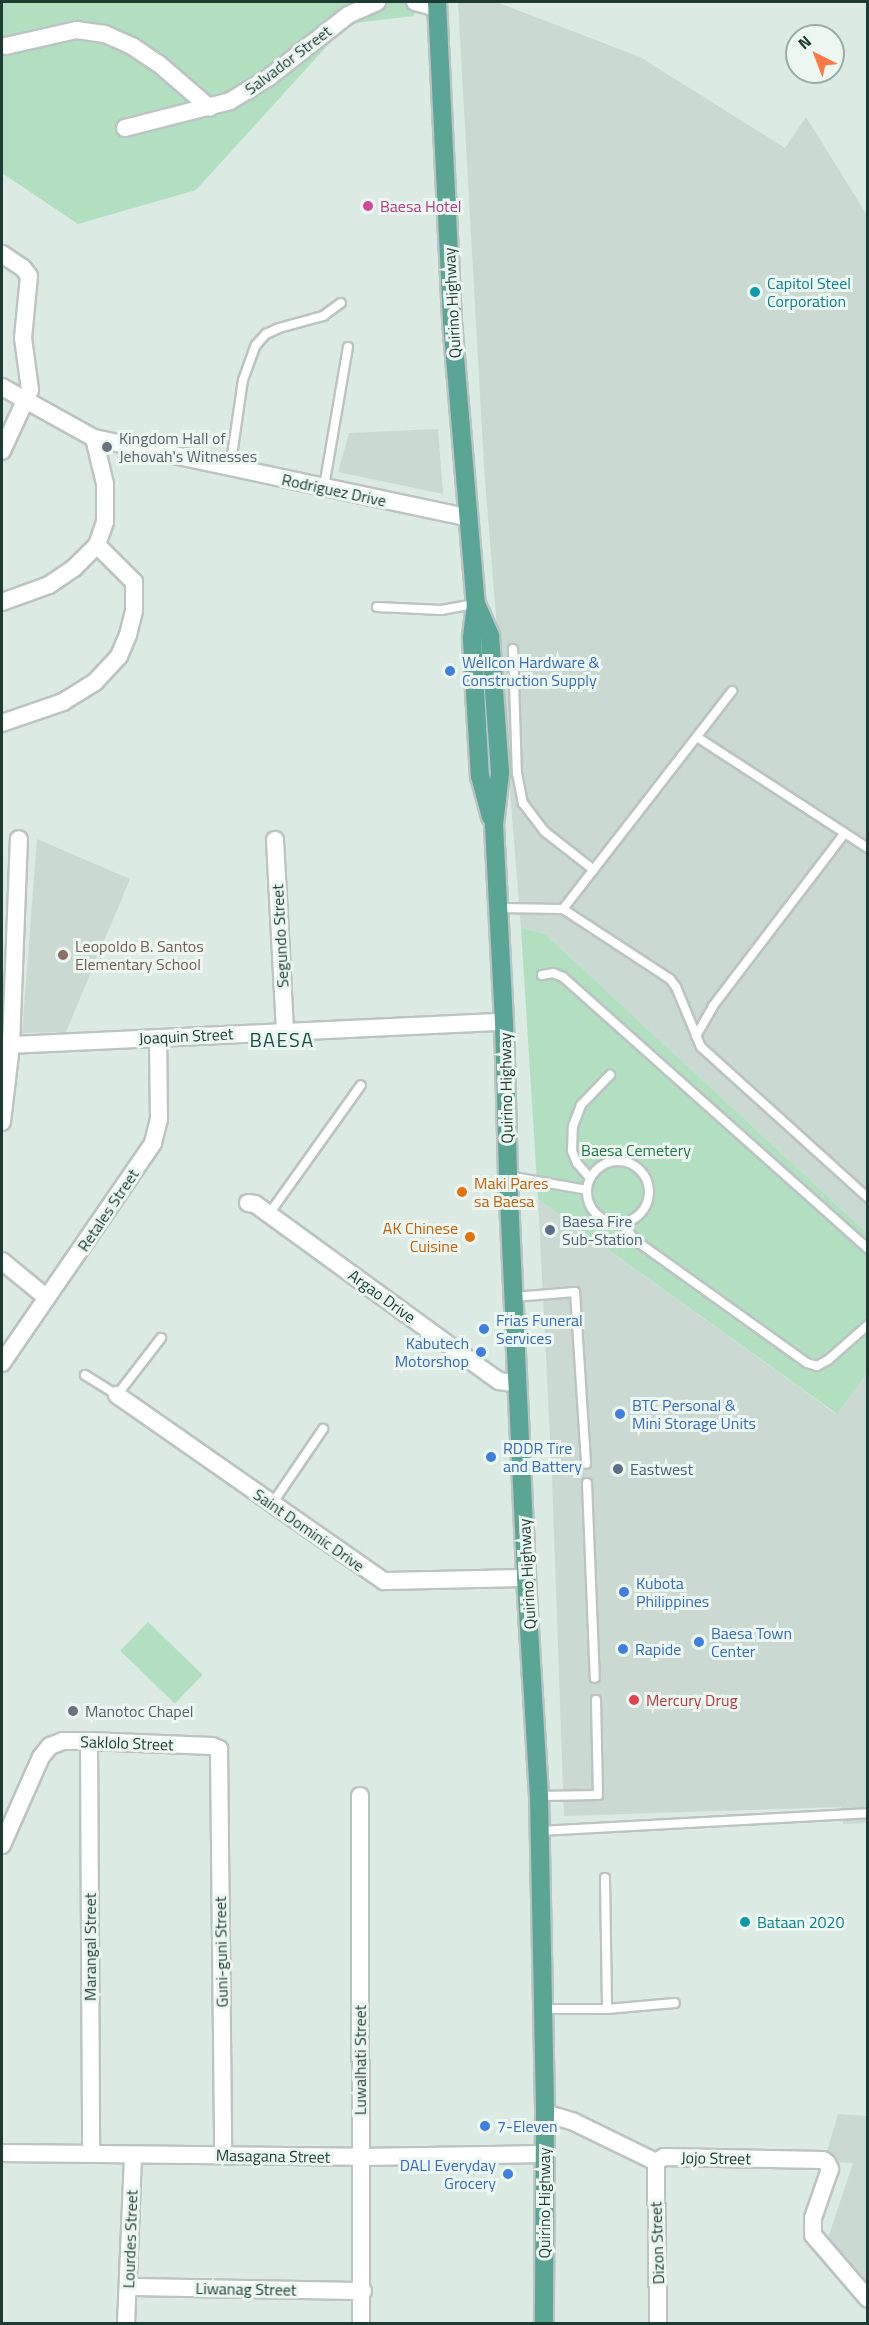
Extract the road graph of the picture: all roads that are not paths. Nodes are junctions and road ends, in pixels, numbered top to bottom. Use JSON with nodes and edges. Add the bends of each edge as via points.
{"nodes":[{"id":1,"x":377,"y":2,"type":"edge"},
{"id":2,"x":415,"y":2,"type":"edge"},
{"id":3,"x":437,"y":5,"type":"edge"},
{"id":4,"x":6,"y":45,"type":"dead end"},
{"id":5,"x":210,"y":108,"type":"junction"},
{"id":6,"x":125,"y":128,"type":"dead end"},
{"id":7,"x":2,"y":254,"type":"edge"},
{"id":8,"x":341,"y":303,"type":"dead end"},
{"id":9,"x":348,"y":347,"type":"dead end"},
{"id":10,"x":2,"y":387,"type":"edge"},
{"id":11,"x":27,"y":402,"type":"junction"},
{"id":12,"x":94,"y":438,"type":"junction"},
{"id":13,"x":2,"y":451,"type":"edge"},
{"id":14,"x":230,"y":469,"type":"junction"},
{"id":15,"x":324,"y":488,"type":"junction"},
{"id":16,"x":467,"y":517,"type":"junction"},
{"id":17,"x":98,"y":545,"type":"junction"},
{"id":18,"x":2,"y":602,"type":"edge"},
{"id":19,"x":476,"y":604,"type":"junction"},
{"id":20,"x":377,"y":606,"type":"dead end"},
{"id":21,"x":513,"y":649,"type":"dead end"},
{"id":22,"x":732,"y":692,"type":"dead end"},
{"id":23,"x":2,"y":723,"type":"edge"},
{"id":24,"x":697,"y":738,"type":"junction"},
{"id":25,"x":844,"y":834,"type":"junction"},
{"id":26,"x":19,"y":839,"type":"dead end"},
{"id":27,"x":275,"y":840,"type":"dead end"},
{"id":28,"x":867,"y":848,"type":"edge"},
{"id":29,"x":594,"y":870,"type":"junction"},
{"id":30,"x":499,"y":908,"type":"junction"},
{"id":31,"x":563,"y":909,"type":"junction"},
{"id":32,"x":542,"y":975,"type":"dead end"},
{"id":33,"x":504,"y":1022,"type":"junction"},
{"id":34,"x":285,"y":1031,"type":"junction"},
{"id":35,"x":696,"y":1036,"type":"junction"},
{"id":36,"x":159,"y":1038,"type":"junction"},
{"id":37,"x":11,"y":1045,"type":"junction"},
{"id":38,"x":610,"y":1075,"type":"dead end"},
{"id":39,"x":361,"y":1085,"type":"dead end"},
{"id":40,"x":2,"y":1122,"type":"edge"},
{"id":41,"x":508,"y":1176,"type":"junction"},
{"id":42,"x":590,"y":1178,"type":"junction"},
{"id":43,"x":586,"y":1190,"type":"junction"},
{"id":44,"x":867,"y":1198,"type":"edge"},
{"id":45,"x":248,"y":1203,"type":"dead end"},
{"id":46,"x":269,"y":1214,"type":"junction"},
{"id":47,"x":622,"y":1223,"type":"junction"},
{"id":48,"x":867,"y":1249,"type":"edge"},
{"id":49,"x":2,"y":1261,"type":"edge"},
{"id":50,"x":514,"y":1297,"type":"junction"},
{"id":51,"x":47,"y":1298,"type":"junction"},
{"id":52,"x":867,"y":1325,"type":"edge"},
{"id":53,"x":161,"y":1338,"type":"dead end"},
{"id":54,"x":2,"y":1363,"type":"edge"},
{"id":55,"x":86,"y":1375,"type":"dead end"},
{"id":56,"x":518,"y":1384,"type":"junction"},
{"id":57,"x":117,"y":1395,"type":"junction"},
{"id":58,"x":323,"y":1429,"type":"dead end"},
{"id":59,"x":586,"y":1464,"type":"dead end"},
{"id":60,"x":587,"y":1483,"type":"dead end"},
{"id":61,"x":272,"y":1504,"type":"junction"},
{"id":62,"x":526,"y":1578,"type":"junction"},
{"id":63,"x":595,"y":1678,"type":"dead end"},
{"id":64,"x":596,"y":1700,"type":"dead end"},
{"id":65,"x":89,"y":1741,"type":"junction"},
{"id":66,"x":219,"y":1749,"type":"joint"},
{"id":67,"x":360,"y":1796,"type":"dead end"},
{"id":68,"x":539,"y":1796,"type":"junction"},
{"id":69,"x":867,"y":1813,"type":"edge"},
{"id":70,"x":539,"y":1831,"type":"junction"},
{"id":71,"x":2,"y":1845,"type":"edge"},
{"id":72,"x":605,"y":1878,"type":"dead end"},
{"id":73,"x":675,"y":2003,"type":"dead end"},
{"id":74,"x":544,"y":2009,"type":"junction"},
{"id":75,"x":607,"y":2009,"type":"junction"},
{"id":76,"x":545,"y":2113,"type":"junction"},
{"id":77,"x":2,"y":2153,"type":"edge"},
{"id":78,"x":91,"y":2153,"type":"junction"},
{"id":79,"x":544,"y":2154,"type":"junction"},
{"id":80,"x":134,"y":2155,"type":"junction"},
{"id":81,"x":223,"y":2155,"type":"junction"},
{"id":82,"x":360,"y":2157,"type":"junction"},
{"id":83,"x":656,"y":2162,"type":"junction"},
{"id":84,"x":128,"y":2287,"type":"junction"},
{"id":85,"x":363,"y":2291,"type":"junction"},
{"id":86,"x":867,"y":2300,"type":"edge"},
{"id":87,"x":126,"y":2324,"type":"edge"},
{"id":88,"x":362,"y":2324,"type":"edge"},
{"id":89,"x":544,"y":2324,"type":"edge"},
{"id":90,"x":658,"y":2324,"type":"edge"}],
"edges":[{"from":1,"to":5,"type":"street","name":"Salvador Street","via":[[334,24],[250,90]]},
{"from":2,"to":3,"type":"street"},
{"from":3,"to":16,"type":"main road","name":"Quirino Highway","via":[[452,321]]},
{"from":4,"to":5,"type":"street","via":[[76,30],[105,34],[159,64]]},
{"from":5,"to":6,"type":"street","name":"Salvador Street"},
{"from":7,"to":11,"type":"street","via":[[28,276],[23,338],[30,390]]},
{"from":8,"to":14,"type":"lane","via":[[323,316],[279,327],[256,345],[243,380]]},
{"from":9,"to":15,"type":"lane"},
{"from":10,"to":11,"type":"street","name":"Rodriguez Drive"},
{"from":11,"to":12,"type":"street","name":"Rodriguez Drive"},
{"from":11,"to":13,"type":"street"},
{"from":12,"to":14,"type":"street","name":"Rodriguez Drive"},
{"from":12,"to":17,"type":"street","via":[[105,484],[105,522]]},
{"from":14,"to":15,"type":"street","name":"Rodriguez Drive"},
{"from":15,"to":16,"type":"street","name":"Rodriguez Drive"},
{"from":16,"to":19,"type":"main road","name":"Quirino Highway"},
{"from":17,"to":18,"type":"street","via":[[50,585]]},
{"from":17,"to":23,"type":"street","via":[[135,582],[134,611],[119,656],[95,682],[63,702]]},
{"from":19,"to":20,"type":"lane","via":[[441,610]]},
{"from":19,"to":30,"type":"main road","name":"Quirino Highway","via":[[490,636],[500,773],[494,825]]},
{"from":21,"to":29,"type":"lane","via":[[517,773],[523,803],[544,831]]},
{"from":22,"to":24,"type":"lane"},
{"from":24,"to":25,"type":"lane"},
{"from":24,"to":29,"type":"lane"},
{"from":25,"to":28,"type":"lane"},
{"from":25,"to":35,"type":"lane","via":[[713,1006]]},
{"from":26,"to":37,"type":"street"},
{"from":27,"to":34,"type":"street","name":"Segundo Street"},
{"from":29,"to":31,"type":"lane"},
{"from":30,"to":31,"type":"lane"},
{"from":30,"to":33,"type":"main road","name":"Quirino Highway"},
{"from":31,"to":35,"type":"lane","via":[[670,979]]},
{"from":32,"to":48,"type":"lane","via":[[553,973],[563,977]]},
{"from":33,"to":34,"type":"street","name":"Joaquin Street"},
{"from":33,"to":41,"type":"main road","name":"Quirino Highway"},
{"from":34,"to":36,"type":"street","name":"Joaquin Street"},
{"from":35,"to":44,"type":"lane","via":[[701,1047]]},
{"from":36,"to":37,"type":"street","name":"Joaquin Street"},
{"from":36,"to":51,"type":"street","name":"Retales Street","via":[[159,1119],[153,1143]]},
{"from":37,"to":40,"type":"street"},
{"from":38,"to":42,"type":"lane","via":[[581,1105],[573,1126],[572,1151]]},
{"from":39,"to":46,"type":"lane"},
{"from":41,"to":43,"type":"lane"},
{"from":41,"to":50,"type":"main road","name":"Quirino Highway"},
{"from":42,"to":43,"type":"lane"},
{"from":42,"to":47,"type":"lane","via":[[600,1166],[615,1160],[631,1163],[643,1173],[649,1188],[646,1204],[636,1216]]},
{"from":43,"to":47,"type":"lane","via":[[593,1210],[601,1218]]},
{"from":45,"to":46,"type":"street","name":"Argao Drive"},
{"from":46,"to":56,"type":"street","name":"Argao Drive","via":[[362,1276],[499,1381]]},
{"from":47,"to":52,"type":"lane","via":[[635,1240],[807,1363],[817,1366],[828,1360]]},
{"from":49,"to":51,"type":"street"},
{"from":50,"to":56,"type":"main road","name":"Quirino Highway"},
{"from":50,"to":59,"type":"lane","via":[[576,1292]]},
{"from":51,"to":54,"type":"street","name":"Retales Street"},
{"from":53,"to":57,"type":"lane"},
{"from":55,"to":57,"type":"lane"},
{"from":56,"to":62,"type":"main road","name":"Quirino Highway"},
{"from":57,"to":61,"type":"street","name":"Saint Dominic Drive"},
{"from":58,"to":61,"type":"lane"},
{"from":60,"to":63,"type":"lane"},
{"from":61,"to":62,"type":"street","name":"Saint Dominic Drive","via":[[384,1581]]},
{"from":62,"to":68,"type":"main road","name":"Quirino Highway"},
{"from":64,"to":68,"type":"lane","via":[[598,1795]]},
{"from":65,"to":66,"type":"street","name":"Saklolo Street"},
{"from":65,"to":71,"type":"street","name":"Saklolo Street","via":[[63,1741],[50,1746]]},
{"from":65,"to":78,"type":"street","name":"Marangal Street"},
{"from":66,"to":81,"type":"street","name":"Guni-guni Street"},
{"from":67,"to":82,"type":"street","name":"Luwalhati Street"},
{"from":68,"to":70,"type":"main road","name":"Quirino Highway"},
{"from":69,"to":70,"type":"lane"},
{"from":70,"to":74,"type":"main road","name":"Quirino Highway"},
{"from":72,"to":75,"type":"lane"},
{"from":73,"to":75,"type":"lane"},
{"from":74,"to":75,"type":"lane"},
{"from":74,"to":76,"type":"main road","name":"Quirino Highway"},
{"from":76,"to":79,"type":"main road","name":"Quirino Highway"},
{"from":76,"to":83,"type":"street","name":"Jojo Street","via":[[574,2122]]},
{"from":77,"to":78,"type":"street","name":"Masagana Street"},
{"from":78,"to":80,"type":"street","name":"Masagana Street"},
{"from":79,"to":82,"type":"street","name":"Masagana Street"},
{"from":79,"to":89,"type":"main road","name":"Quirino Highway"},
{"from":80,"to":81,"type":"street","name":"Masagana Street"},
{"from":80,"to":84,"type":"street","name":"Lourdes Street"},
{"from":81,"to":82,"type":"street","name":"Masagana Street"},
{"from":82,"to":85,"type":"street","name":"Luwalhati Street"},
{"from":83,"to":86,"type":"street","name":"Jojo Street","via":[[664,2157],[823,2160],[830,2169],[813,2218],[813,2235]]},
{"from":83,"to":90,"type":"street","name":"Dizon Street"},
{"from":84,"to":85,"type":"street","name":"Liwanag Street"},
{"from":84,"to":87,"type":"street","name":"Lourdes Street"},
{"from":85,"to":88,"type":"street","name":"Luwalhati Street"}]}
